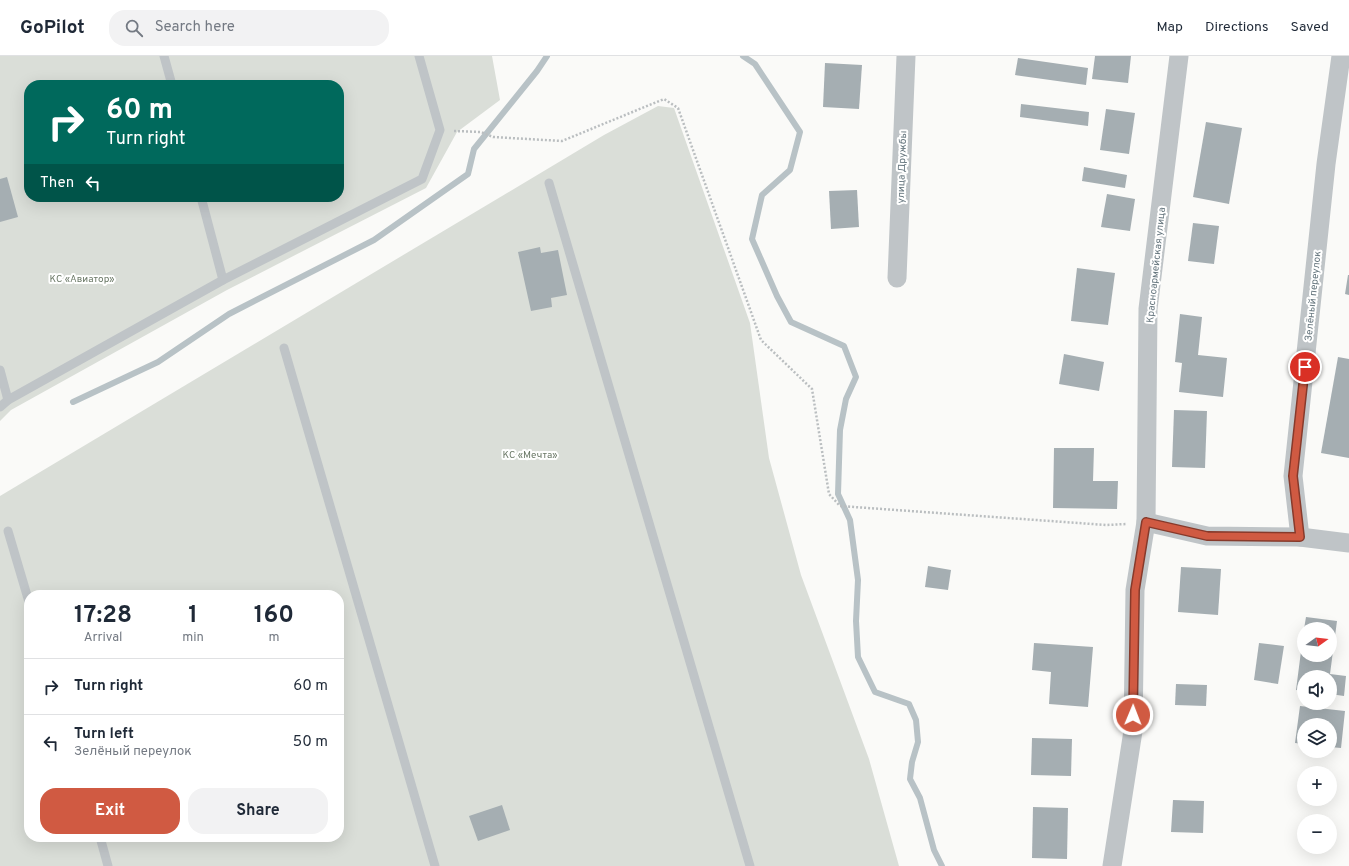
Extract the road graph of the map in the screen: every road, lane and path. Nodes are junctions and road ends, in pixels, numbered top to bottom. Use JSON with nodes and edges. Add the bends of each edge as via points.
{"nodes":[{"id":1,"x":164,"y":56,"type":"edge"},
{"id":2,"x":419,"y":56,"type":"edge"},
{"id":3,"x":906,"y":56,"type":"edge"},
{"id":4,"x":1179,"y":56,"type":"edge"},
{"id":5,"x":1341,"y":56,"type":"edge"},
{"id":6,"x":171,"y":80,"type":"edge"},
{"id":7,"x":440,"y":130,"type":"junction"},
{"id":8,"x":549,"y":183,"type":"dead end"},
{"id":9,"x":202,"y":202,"type":"edge"},
{"id":10,"x":896,"y":278,"type":"dead end"},
{"id":11,"x":223,"y":280,"type":"junction"},
{"id":12,"x":284,"y":348,"type":"dead end"},
{"id":13,"x":0,"y":370,"type":"edge"},
{"id":14,"x":8,"y":400,"type":"junction"},
{"id":15,"x":0,"y":407,"type":"edge"},
{"id":16,"x":1146,"y":522,"type":"junction"},
{"id":17,"x":8,"y":531,"type":"dead end"},
{"id":18,"x":1300,"y":537,"type":"junction"},
{"id":19,"x":1349,"y":543,"type":"edge"},
{"id":20,"x":25,"y":590,"type":"edge"},
{"id":21,"x":101,"y":842,"type":"edge"},
{"id":22,"x":108,"y":866,"type":"edge"},
{"id":23,"x":435,"y":866,"type":"edge"},
{"id":24,"x":750,"y":866,"type":"edge"},
{"id":25,"x":1112,"y":866,"type":"edge"}],
"edges":[{"from":1,"to":6,"type":"lane"},
{"from":2,"to":7,"type":"lane"},
{"from":3,"to":10,"type":"street","name":"улица Дружбы"},
{"from":4,"to":16,"type":"street","name":"Красноармейская улица","via":[[1148,309]]},
{"from":5,"to":18,"type":"street","name":"Зелёный переулок","via":[[1326,164],[1293,476]]},
{"from":7,"to":11,"type":"lane","via":[[422,179]]},
{"from":7,"to":16,"type":"path","via":[[481,132],[493,137],[562,141],[664,99],[678,108],[761,340],[812,389],[829,494],[840,506],[1106,525]]},
{"from":8,"to":24,"type":"lane"},
{"from":9,"to":11,"type":"lane"},
{"from":11,"to":14,"type":"lane"},
{"from":12,"to":23,"type":"lane"},
{"from":13,"to":14,"type":"lane"},
{"from":14,"to":15,"type":"lane"},
{"from":16,"to":18,"type":"street","via":[[1207,536]]},
{"from":16,"to":25,"type":"street","name":"Красноармейская улица","via":[[1135,590],[1133,731]]},
{"from":17,"to":20,"type":"lane"},
{"from":18,"to":19,"type":"street"},
{"from":21,"to":22,"type":"lane"}]}
